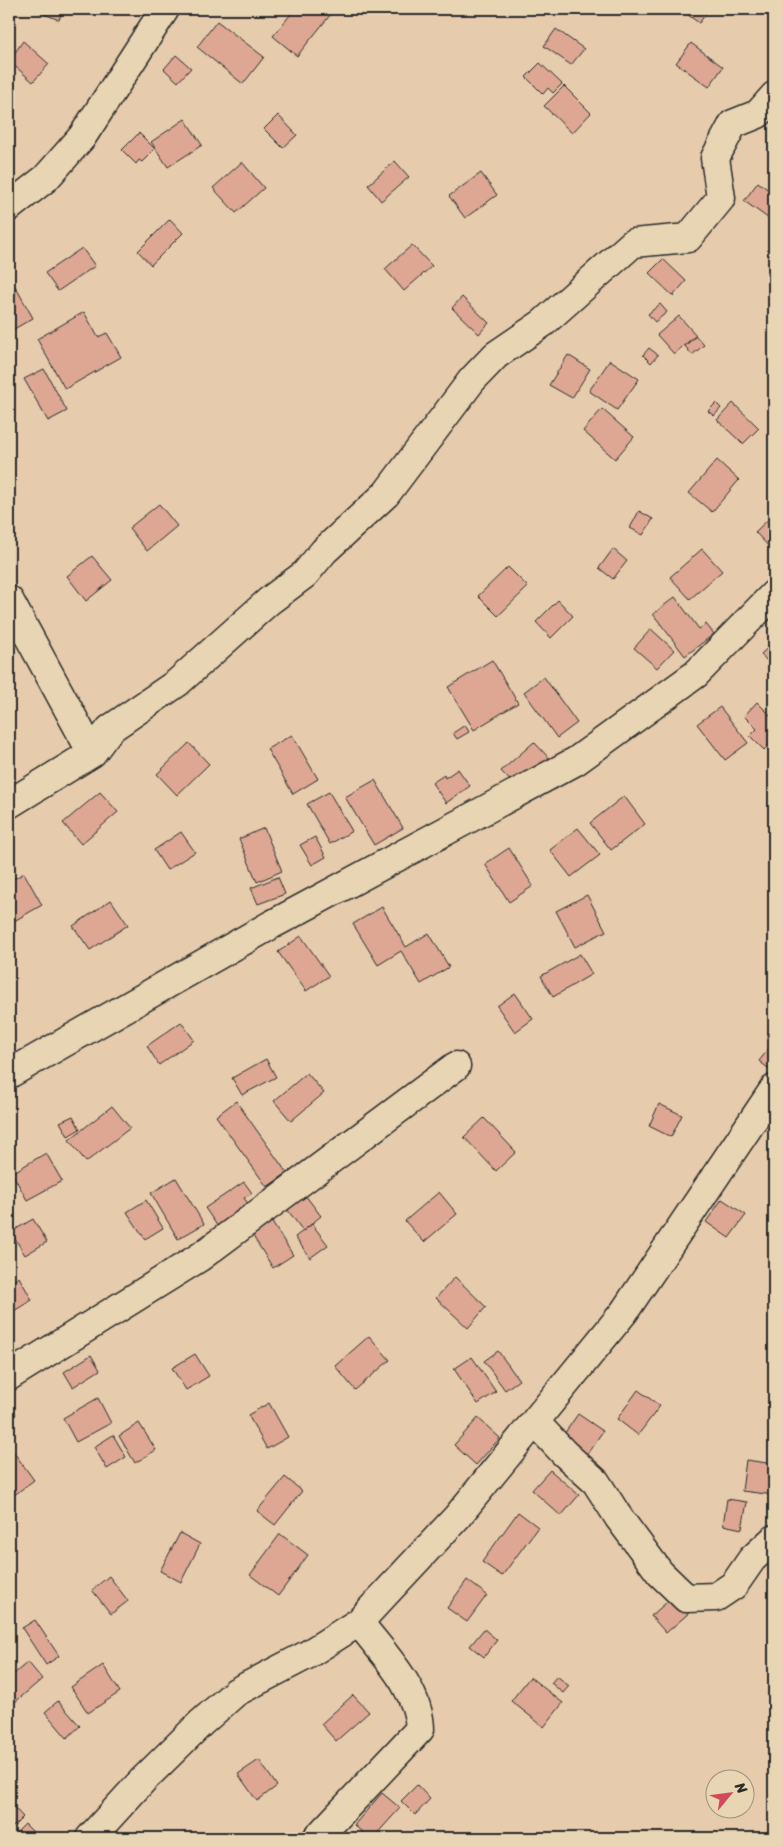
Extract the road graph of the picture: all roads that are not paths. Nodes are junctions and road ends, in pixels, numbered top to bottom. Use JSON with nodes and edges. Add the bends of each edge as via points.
{"nodes":[{"id":1,"x":165,"y":9,"type":"edge"},
{"id":2,"x":774,"y":96,"type":"edge"},
{"id":3,"x":9,"y":207,"type":"edge"},
{"id":4,"x":774,"y":594,"type":"edge"},
{"id":5,"x":9,"y":600,"type":"edge"},
{"id":6,"x":92,"y":753,"type":"junction"},
{"id":7,"x":9,"y":804,"type":"edge"},
{"id":8,"x":456,"y":1066,"type":"dead end"},
{"id":9,"x":9,"y":1074,"type":"edge"},
{"id":10,"x":774,"y":1089,"type":"edge"},
{"id":11,"x":9,"y":1376,"type":"edge"},
{"id":12,"x":535,"y":1422,"type":"junction"},
{"id":13,"x":774,"y":1539,"type":"edge"},
{"id":14,"x":359,"y":1622,"type":"junction"},
{"id":15,"x":90,"y":1838,"type":"edge"},
{"id":16,"x":317,"y":1838,"type":"edge"}],
"edges":[{"from":1,"to":3,"type":"street","via":[[82,137],[46,178]]},
{"from":2,"to":6,"type":"street","via":[[758,114],[733,124],[715,158],[721,198],[688,238],[633,243],[543,323],[496,355],[472,380],[386,494],[324,551],[305,574],[269,601],[177,683],[110,728]]},
{"from":4,"to":9,"type":"street","via":[[696,674],[576,761],[271,925]]},
{"from":5,"to":6,"type":"street"},
{"from":6,"to":7,"type":"street"},
{"from":8,"to":11,"type":"street","via":[[200,1257]]},
{"from":10,"to":12,"type":"street","via":[[624,1312]]},
{"from":12,"to":13,"type":"street","via":[[596,1482],[660,1573],[686,1598],[716,1597],[734,1585],[752,1559]]},
{"from":12,"to":14,"type":"street","via":[[457,1517]]},
{"from":14,"to":15,"type":"street","via":[[236,1692],[149,1773]]},
{"from":14,"to":16,"type":"street","via":[[405,1683],[420,1714],[420,1729]]}]}
